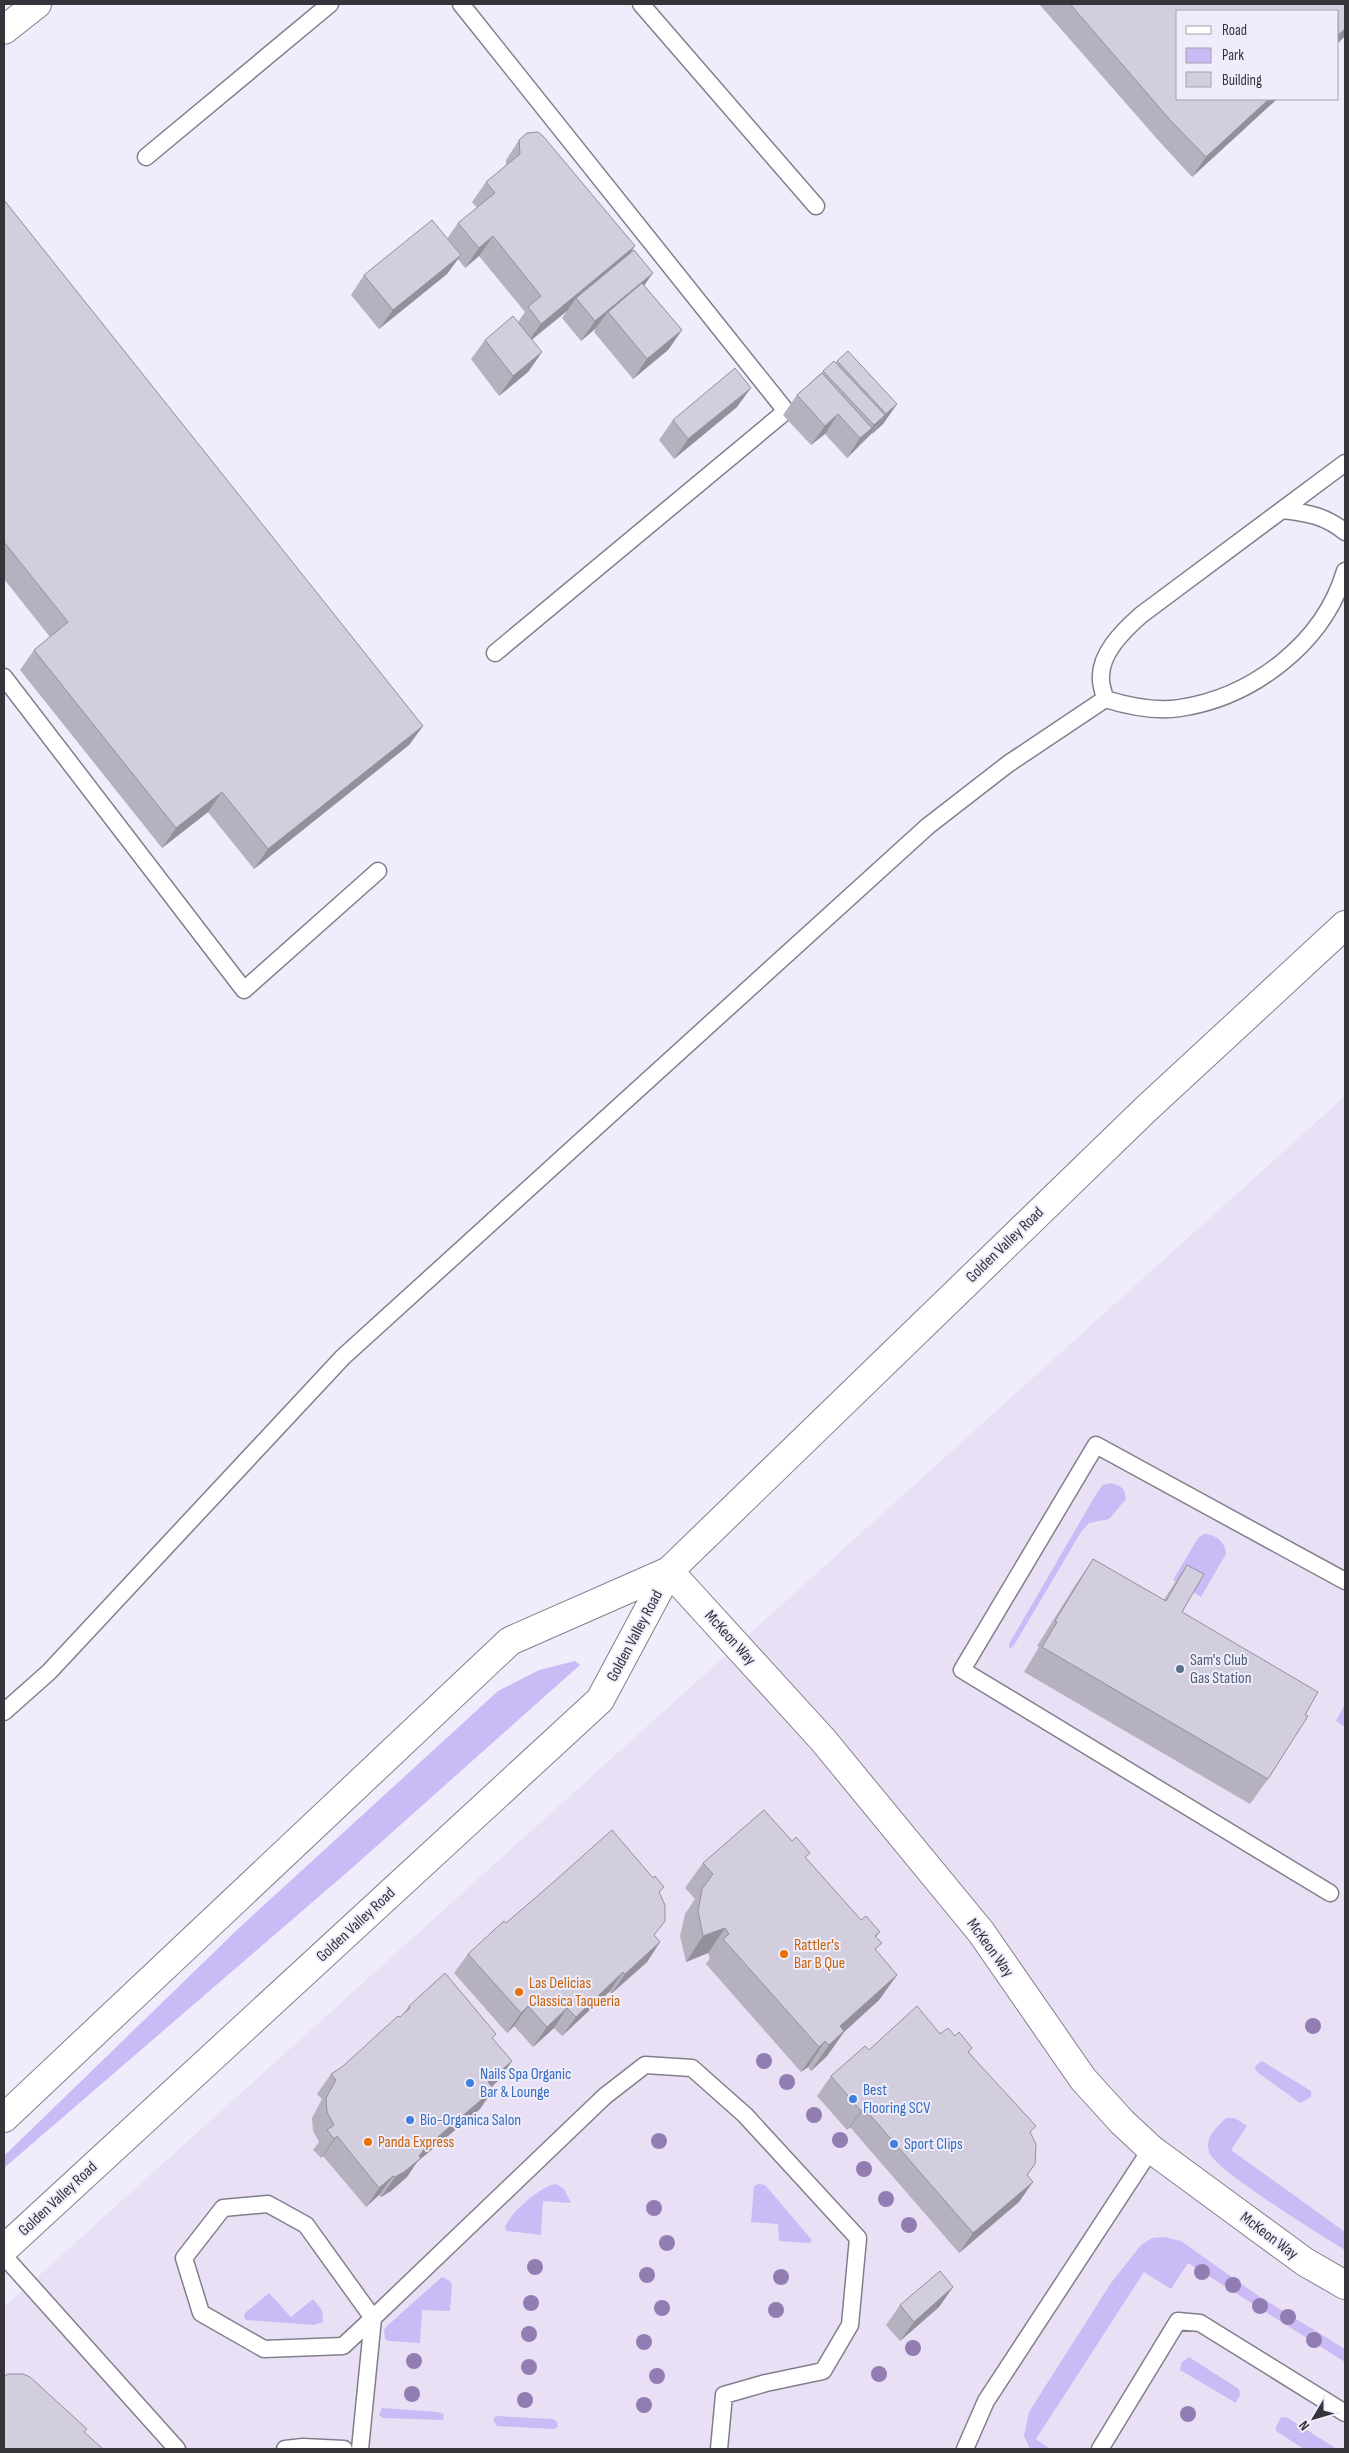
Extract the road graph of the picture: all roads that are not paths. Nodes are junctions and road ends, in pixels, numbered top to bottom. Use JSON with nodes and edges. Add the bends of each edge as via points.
{"nodes":[{"id":1,"x":37,"y":4,"type":"edge"},
{"id":2,"x":330,"y":4,"type":"edge"},
{"id":3,"x":461,"y":4,"type":"edge"},
{"id":4,"x":641,"y":4,"type":"edge"},
{"id":5,"x":4,"y":30,"type":"edge"},
{"id":6,"x":146,"y":157,"type":"dead end"},
{"id":7,"x":816,"y":206,"type":"dead end"},
{"id":8,"x":1345,"y":463,"type":"edge"},
{"id":9,"x":1283,"y":510,"type":"junction"},
{"id":10,"x":1345,"y":532,"type":"edge"},
{"id":11,"x":1345,"y":571,"type":"edge"},
{"id":12,"x":495,"y":653,"type":"dead end"},
{"id":13,"x":4,"y":677,"type":"edge"},
{"id":14,"x":1105,"y":699,"type":"junction"},
{"id":15,"x":378,"y":871,"type":"dead end"},
{"id":16,"x":1345,"y":926,"type":"edge"},
{"id":17,"x":669,"y":1571,"type":"junction"},
{"id":18,"x":1345,"y":1581,"type":"edge"},
{"id":19,"x":4,"y":1712,"type":"edge"},
{"id":20,"x":1330,"y":1893,"type":"dead end"},
{"id":21,"x":4,"y":2118,"type":"edge"},
{"id":22,"x":1151,"y":2148,"type":"junction"},
{"id":23,"x":4,"y":2249,"type":"edge"},
{"id":24,"x":4,"y":2256,"type":"edge"},
{"id":25,"x":1345,"y":2285,"type":"edge"},
{"id":26,"x":374,"y":2318,"type":"junction"},
{"id":27,"x":1345,"y":2412,"type":"edge"},
{"id":28,"x":177,"y":2449,"type":"edge"},
{"id":29,"x":284,"y":2449,"type":"edge"},
{"id":30,"x":344,"y":2449,"type":"edge"},
{"id":31,"x":360,"y":2449,"type":"edge"},
{"id":32,"x":719,"y":2449,"type":"edge"},
{"id":33,"x":965,"y":2449,"type":"edge"},
{"id":34,"x":1100,"y":2449,"type":"edge"}],
"edges":[{"from":1,"to":5,"type":"main road"},
{"from":2,"to":6,"type":"lane"},
{"from":3,"to":12,"type":"lane","via":[[786,411]]},
{"from":4,"to":7,"type":"lane"},
{"from":8,"to":9,"type":"lane"},
{"from":9,"to":10,"type":"lane","via":[[1332,520]]},
{"from":9,"to":14,"type":"lane","via":[[1120,634],[1106,658],[1100,679]]},
{"from":11,"to":14,"type":"lane","via":[[1340,587],[1311,633],[1284,660],[1253,683],[1221,699],[1179,708],[1127,705]]},
{"from":13,"to":15,"type":"lane","via":[[244,990]]},
{"from":14,"to":19,"type":"lane","via":[[1008,764],[928,826],[343,1357],[49,1672]]},
{"from":16,"to":17,"type":"main road","name":"Golden Valley Road","via":[[1146,1109]]},
{"from":17,"to":21,"type":"main road","name":"Golden Valley Road","via":[[510,1641]]},
{"from":17,"to":22,"type":"main road","name":"McKeon Way","via":[[823,1740],[981,1932],[1084,2079],[1122,2122]]},
{"from":17,"to":23,"type":"main road","name":"Golden Valley Road","via":[[600,1700]]},
{"from":18,"to":20,"type":"lane","via":[[1096,1445],[962,1670]]},
{"from":22,"to":25,"type":"main road","name":"McKeon Way","via":[[1305,2262]]},
{"from":22,"to":33,"type":"lane","via":[[986,2401]]},
{"from":24,"to":28,"type":"lane"},
{"from":26,"to":26,"type":"lane","via":[[306,2225],[268,2204],[224,2208],[184,2258],[201,2313],[264,2349],[343,2346]]},
{"from":26,"to":31,"type":"lane"},
{"from":26,"to":32,"type":"lane","via":[[605,2096],[645,2065],[692,2068],[745,2116],[858,2238],[850,2325],[823,2371],[724,2395]]},
{"from":27,"to":34,"type":"lane","via":[[1200,2323],[1178,2321]]},
{"from":29,"to":30,"type":"lane"}]}
